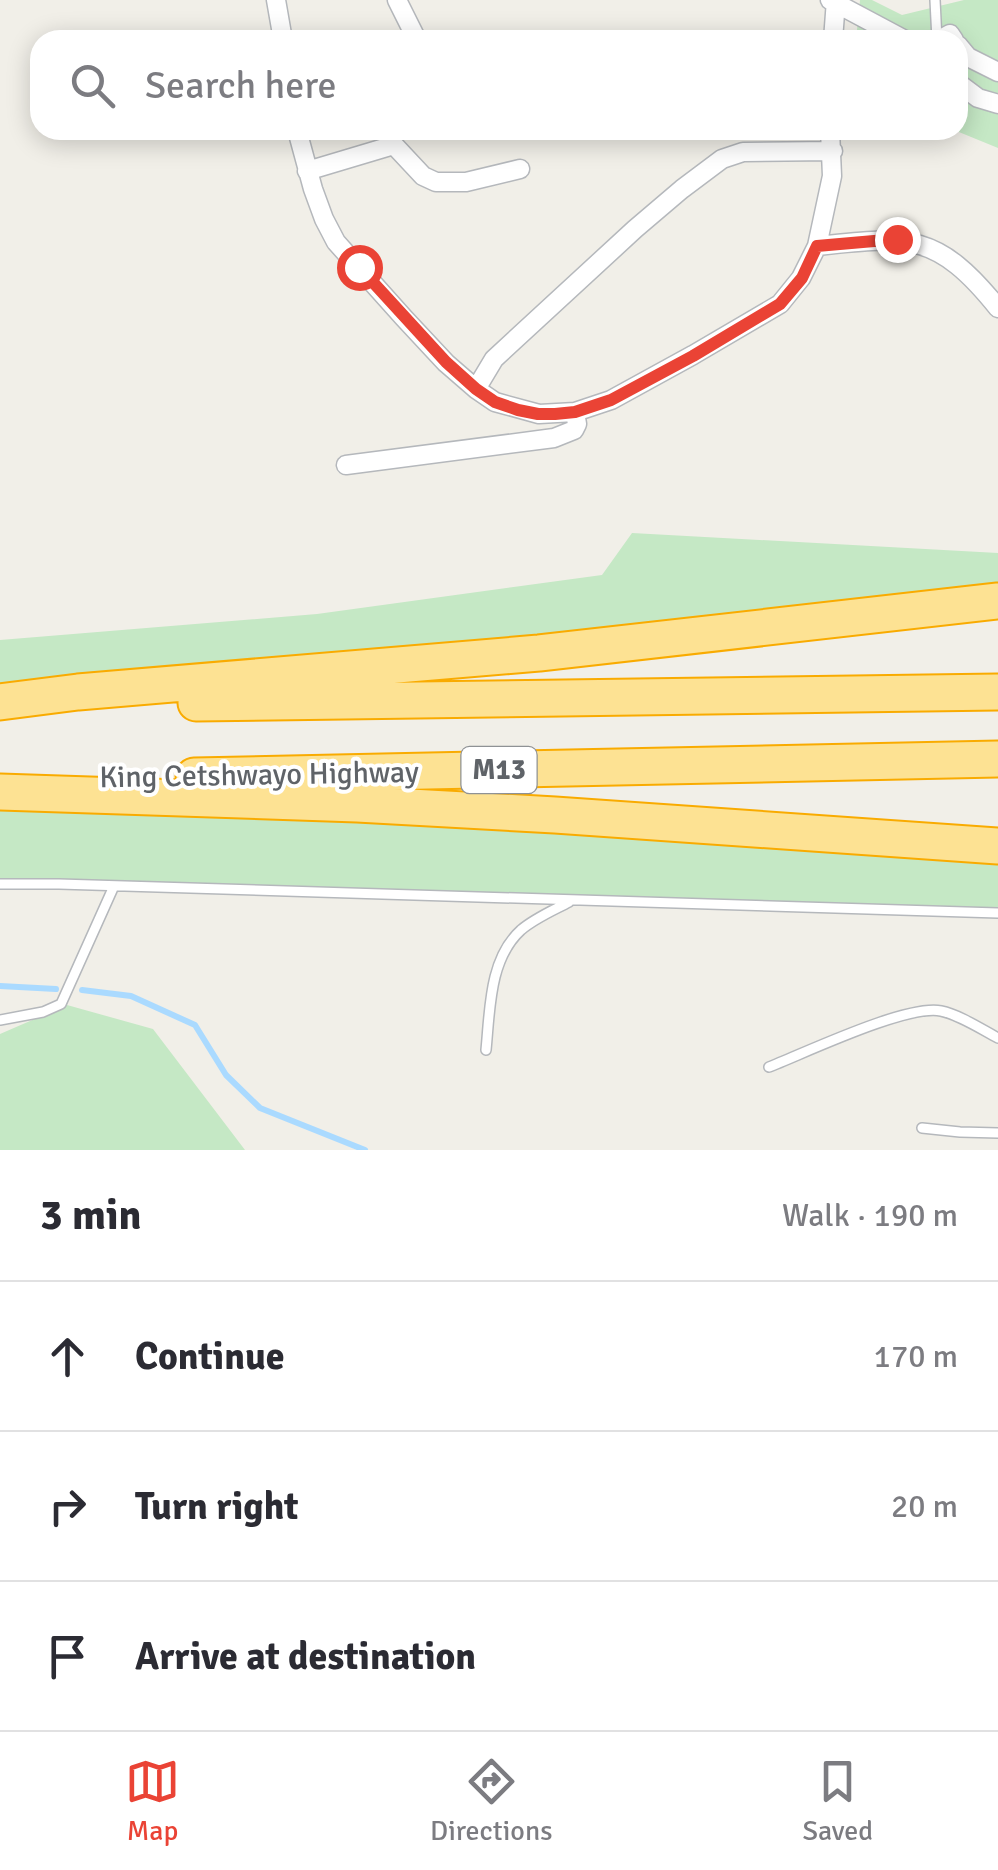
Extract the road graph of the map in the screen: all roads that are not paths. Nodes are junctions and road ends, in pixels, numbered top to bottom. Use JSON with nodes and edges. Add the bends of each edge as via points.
{"nodes":[{"id":1,"x":276,"y":0,"type":"edge"},
{"id":2,"x":397,"y":0,"type":"edge"},
{"id":3,"x":834,"y":1,"type":"edge"},
{"id":4,"x":936,"y":4,"type":"edge"},
{"id":5,"x":281,"y":30,"type":"edge"},
{"id":6,"x":412,"y":30,"type":"edge"},
{"id":7,"x":834,"y":30,"type":"edge"},
{"id":8,"x":887,"y":30,"type":"edge"},
{"id":9,"x":945,"y":30,"type":"edge"},
{"id":10,"x":968,"y":57,"type":"edge"},
{"id":11,"x":998,"y":72,"type":"edge"},
{"id":12,"x":968,"y":90,"type":"edge"},
{"id":13,"x":998,"y":104,"type":"edge"},
{"id":14,"x":300,"y":140,"type":"edge"},
{"id":15,"x":385,"y":140,"type":"edge"},
{"id":16,"x":392,"y":140,"type":"edge"},
{"id":17,"x":831,"y":140,"type":"edge"},
{"id":18,"x":833,"y":151,"type":"junction"},
{"id":19,"x":520,"y":169,"type":"dead end"},
{"id":20,"x":308,"y":172,"type":"junction"},
{"id":21,"x":817,"y":246,"type":"junction"},
{"id":22,"x":998,"y":308,"type":"edge"},
{"id":23,"x":476,"y":389,"type":"junction"},
{"id":24,"x":575,"y":412,"type":"junction"},
{"id":25,"x":346,"y":465,"type":"dead end"},
{"id":26,"x":998,"y":601,"type":"edge"},
{"id":27,"x":998,"y":692,"type":"edge"},
{"id":28,"x":0,"y":704,"type":"edge"},
{"id":29,"x":998,"y":759,"type":"edge"},
{"id":30,"x":0,"y":780,"type":"edge"},
{"id":31,"x":0,"y":792,"type":"edge"},
{"id":32,"x":998,"y":846,"type":"edge"},
{"id":33,"x":0,"y":884,"type":"edge"},
{"id":34,"x":114,"y":886,"type":"junction"},
{"id":35,"x":572,"y":900,"type":"junction"},
{"id":36,"x":998,"y":914,"type":"edge"},
{"id":37,"x":0,"y":1020,"type":"edge"},
{"id":38,"x":998,"y":1038,"type":"edge"},
{"id":39,"x":486,"y":1050,"type":"dead end"},
{"id":40,"x":770,"y":1067,"type":"dead end"},
{"id":41,"x":922,"y":1128,"type":"dead end"},
{"id":42,"x":998,"y":1133,"type":"edge"}],
"edges":[{"from":1,"to":5,"type":"street"},
{"from":2,"to":6,"type":"street"},
{"from":3,"to":7,"type":"street"},
{"from":3,"to":8,"type":"street"},
{"from":4,"to":9,"type":"lane"},
{"from":10,"to":11,"type":"street"},
{"from":12,"to":13,"type":"street"},
{"from":14,"to":20,"type":"street"},
{"from":15,"to":20,"type":"street"},
{"from":16,"to":19,"type":"street","via":[[436,182]]},
{"from":17,"to":18,"type":"street"},
{"from":18,"to":21,"type":"street"},
{"from":18,"to":23,"type":"street","via":[[743,152],[722,159],[494,359]]},
{"from":20,"to":23,"type":"street","via":[[336,242]]},
{"from":21,"to":22,"type":"street","via":[[914,242],[950,259]]},
{"from":21,"to":24,"type":"street","via":[[780,304],[611,400]]},
{"from":23,"to":24,"type":"street","via":[[518,410]]},
{"from":24,"to":25,"type":"street","via":[[576,427],[567,435]]},
{"from":26,"to":28,"type":"highway"},
{"from":27,"to":28,"type":"highway"},
{"from":29,"to":30,"type":"highway","name":"King Cetshwayo Highway","number":"M13"},
{"from":31,"to":32,"type":"highway","via":[[376,805]]},
{"from":33,"to":34,"type":"lane"},
{"from":34,"to":35,"type":"lane"},
{"from":34,"to":37,"type":"lane","via":[[61,1004]]},
{"from":35,"to":36,"type":"lane"},
{"from":35,"to":39,"type":"lane","via":[[523,928],[508,946],[491,994]]},
{"from":38,"to":40,"type":"lane","via":[[942,1011],[922,1011]]},
{"from":41,"to":42,"type":"lane"}]}
